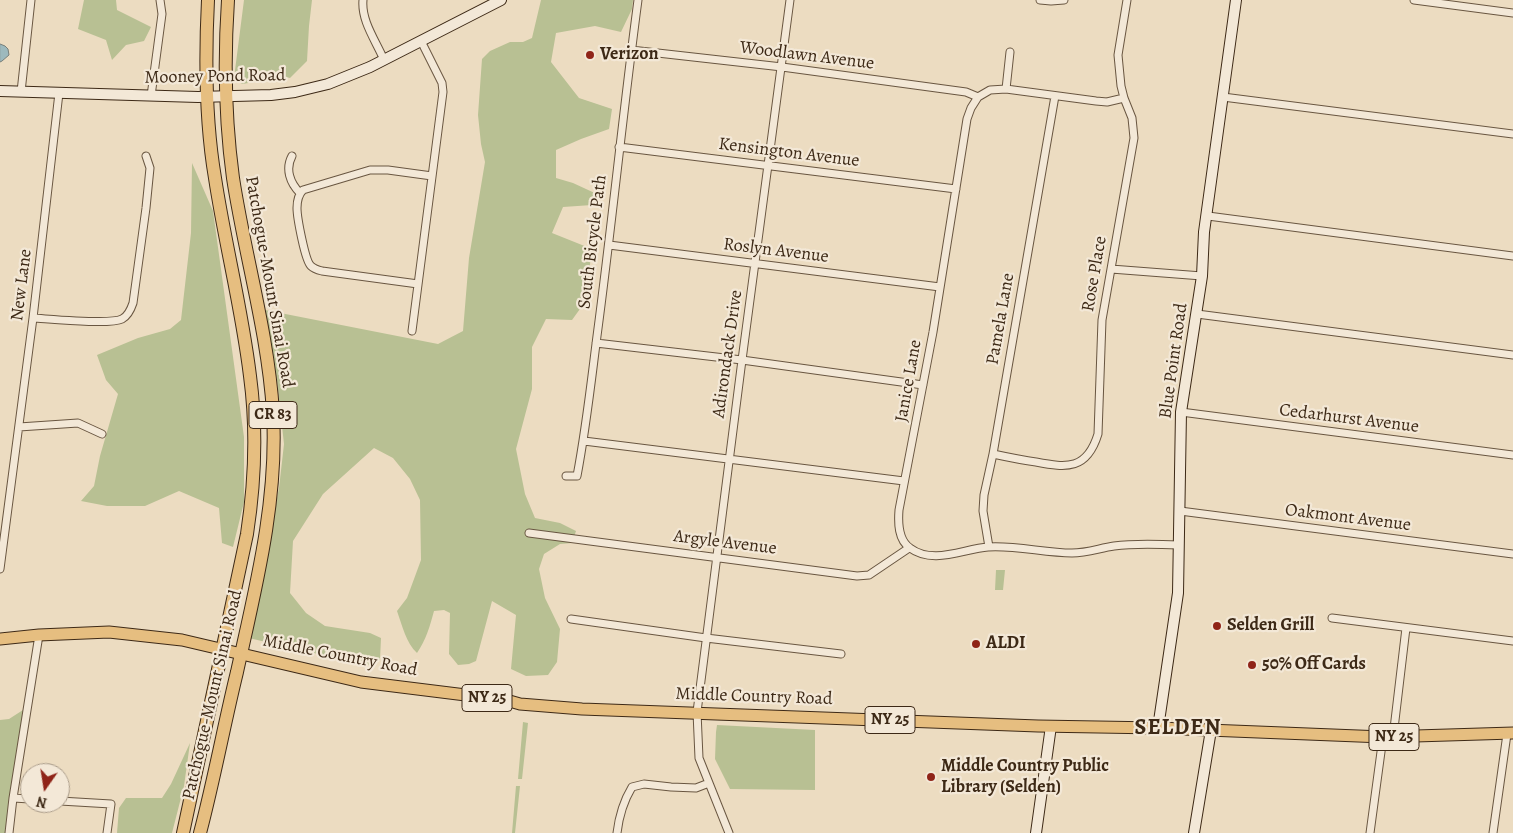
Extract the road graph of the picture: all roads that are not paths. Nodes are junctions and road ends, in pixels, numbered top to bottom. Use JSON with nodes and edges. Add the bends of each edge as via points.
{"nodes":[{"id":1,"x":31,"y":0,"type":"edge"},
{"id":2,"x":160,"y":0,"type":"edge"},
{"id":3,"x":208,"y":0,"type":"edge"},
{"id":4,"x":228,"y":0,"type":"edge"},
{"id":5,"x":363,"y":0,"type":"edge"},
{"id":6,"x":501,"y":0,"type":"edge"},
{"id":7,"x":638,"y":0,"type":"edge"},
{"id":8,"x":790,"y":0,"type":"edge"},
{"id":9,"x":1040,"y":0,"type":"edge"},
{"id":10,"x":1064,"y":0,"type":"edge"},
{"id":11,"x":1127,"y":0,"type":"edge"},
{"id":12,"x":1236,"y":0,"type":"edge"},
{"id":13,"x":1414,"y":0,"type":"edge"},
{"id":14,"x":1513,"y":13,"type":"edge"},
{"id":15,"x":421,"y":41,"type":"junction"},
{"id":16,"x":631,"y":50,"type":"junction"},
{"id":17,"x":1010,"y":52,"type":"dead end"},
{"id":18,"x":384,"y":60,"type":"junction"},
{"id":19,"x":782,"y":67,"type":"junction"},
{"id":20,"x":1006,"y":89,"type":"junction"},
{"id":21,"x":0,"y":92,"type":"edge"},
{"id":22,"x":22,"y":92,"type":"junction"},
{"id":23,"x":59,"y":93,"type":"junction"},
{"id":24,"x":151,"y":96,"type":"junction"},
{"id":25,"x":207,"y":96,"type":"junction"},
{"id":26,"x":226,"y":96,"type":"junction"},
{"id":27,"x":978,"y":96,"type":"junction"},
{"id":28,"x":1055,"y":96,"type":"junction"},
{"id":29,"x":1223,"y":97,"type":"junction"},
{"id":30,"x":1124,"y":98,"type":"junction"},
{"id":31,"x":1513,"y":134,"type":"edge"},
{"id":32,"x":619,"y":147,"type":"junction"},
{"id":33,"x":146,"y":156,"type":"dead end"},
{"id":34,"x":292,"y":156,"type":"dead end"},
{"id":35,"x":768,"y":165,"type":"junction"},
{"id":36,"x":432,"y":176,"type":"junction"},
{"id":37,"x":956,"y":189,"type":"junction"},
{"id":38,"x":300,"y":193,"type":"junction"},
{"id":39,"x":1208,"y":216,"type":"junction"},
{"id":40,"x":609,"y":245,"type":"junction"},
{"id":41,"x":1513,"y":256,"type":"edge"},
{"id":42,"x":755,"y":263,"type":"junction"},
{"id":43,"x":1111,"y":269,"type":"junction"},
{"id":44,"x":1202,"y":276,"type":"junction"},
{"id":45,"x":418,"y":284,"type":"junction"},
{"id":46,"x":940,"y":286,"type":"junction"},
{"id":47,"x":1196,"y":314,"type":"junction"},
{"id":48,"x":33,"y":318,"type":"junction"},
{"id":49,"x":412,"y":331,"type":"dead end"},
{"id":50,"x":596,"y":344,"type":"junction"},
{"id":51,"x":1513,"y":355,"type":"edge"},
{"id":52,"x":742,"y":360,"type":"junction"},
{"id":53,"x":923,"y":385,"type":"junction"},
{"id":54,"x":1181,"y":412,"type":"junction"},
{"id":55,"x":19,"y":426,"type":"junction"},
{"id":56,"x":102,"y":434,"type":"dead end"},
{"id":57,"x":584,"y":441,"type":"junction"},
{"id":58,"x":993,"y":454,"type":"junction"},
{"id":59,"x":1513,"y":455,"type":"edge"},
{"id":60,"x":729,"y":460,"type":"junction"},
{"id":61,"x":566,"y":476,"type":"dead end"},
{"id":62,"x":904,"y":482,"type":"junction"},
{"id":63,"x":1180,"y":511,"type":"junction"},
{"id":64,"x":529,"y":534,"type":"dead end"},
{"id":65,"x":2,"y":538,"type":"edge"},
{"id":66,"x":1179,"y":545,"type":"junction"},
{"id":67,"x":988,"y":547,"type":"junction"},
{"id":68,"x":909,"y":548,"type":"junction"},
{"id":69,"x":1513,"y":554,"type":"edge"},
{"id":70,"x":717,"y":557,"type":"junction"},
{"id":71,"x":0,"y":569,"type":"edge"},
{"id":72,"x":1332,"y":618,"type":"dead end"},
{"id":73,"x":571,"y":619,"type":"dead end"},
{"id":74,"x":1406,"y":628,"type":"junction"},
{"id":75,"x":39,"y":635,"type":"junction"},
{"id":76,"x":706,"y":638,"type":"junction"},
{"id":77,"x":0,"y":640,"type":"edge"},
{"id":78,"x":1513,"y":641,"type":"edge"},
{"id":79,"x":222,"y":650,"type":"junction"},
{"id":80,"x":241,"y":654,"type":"junction"},
{"id":81,"x":841,"y":654,"type":"dead end"},
{"id":82,"x":697,"y":712,"type":"junction"},
{"id":83,"x":1050,"y":726,"type":"junction"},
{"id":84,"x":1158,"y":728,"type":"junction"},
{"id":85,"x":1211,"y":730,"type":"junction"},
{"id":86,"x":1510,"y":734,"type":"edge"},
{"id":87,"x":1388,"y":737,"type":"junction"},
{"id":88,"x":709,"y":783,"type":"junction"},
{"id":89,"x":13,"y":798,"type":"junction"},
{"id":90,"x":20,"y":798,"type":"edge"},
{"id":91,"x":70,"y":802,"type":"edge"},
{"id":92,"x":9,"y":833,"type":"edge"},
{"id":93,"x":107,"y":833,"type":"edge"},
{"id":94,"x":183,"y":833,"type":"edge"},
{"id":95,"x":200,"y":833,"type":"edge"},
{"id":96,"x":617,"y":833,"type":"edge"},
{"id":97,"x":729,"y":833,"type":"edge"},
{"id":98,"x":1036,"y":833,"type":"edge"},
{"id":99,"x":1194,"y":833,"type":"edge"},
{"id":100,"x":1370,"y":833,"type":"edge"},
{"id":101,"x":1493,"y":833,"type":"edge"}],
"edges":[{"from":1,"to":22,"type":"street"},
{"from":2,"to":24,"type":"street","via":[[162,14]]},
{"from":3,"to":25,"type":"highway","name":"Patchogue-Mount Sinai Road","number":"CR 83"},
{"from":4,"to":26,"type":"highway","name":"Patchogue-Mount Sinai Road","number":"CR 83"},
{"from":5,"to":18,"type":"street","via":[[367,25]]},
{"from":6,"to":15,"type":"street","name":"Mooney Pond Road"},
{"from":7,"to":16,"type":"street","name":"South Bicycle Path"},
{"from":8,"to":19,"type":"street","name":"Adirondack Drive"},
{"from":9,"to":10,"type":"street"},
{"from":11,"to":30,"type":"street","name":"Rose Place","via":[[1118,55]]},
{"from":12,"to":29,"type":"street","name":"Blue Point Road"},
{"from":13,"to":14,"type":"street"},
{"from":15,"to":18,"type":"street","name":"Mooney Pond Road"},
{"from":15,"to":36,"type":"street","via":[[442,83],[443,92]]},
{"from":16,"to":19,"type":"street","name":"Woodlawn Avenue"},
{"from":16,"to":32,"type":"street","name":"South Bicycle Path"},
{"from":17,"to":20,"type":"street"},
{"from":18,"to":26,"type":"street","name":"Mooney Pond Road","via":[[306,90]]},
{"from":19,"to":27,"type":"street","name":"Woodlawn Avenue"},
{"from":19,"to":35,"type":"street","name":"Adirondack Drive"},
{"from":20,"to":27,"type":"street","via":[[990,90]]},
{"from":20,"to":28,"type":"street"},
{"from":21,"to":22,"type":"street","name":"Mooney Pond Road"},
{"from":22,"to":23,"type":"street","name":"Mooney Pond Road"},
{"from":23,"to":24,"type":"street","name":"Mooney Pond Road"},
{"from":23,"to":48,"type":"street","name":"New Lane"},
{"from":24,"to":25,"type":"street","name":"Mooney Pond Road"},
{"from":25,"to":26,"type":"street","name":"Mooney Pond Road"},
{"from":25,"to":79,"type":"highway","name":"Patchogue-Mount Sinai Road","number":"CR 83","via":[[214,177],[247,355],[254,422],[250,512]]},
{"from":26,"to":80,"type":"highway","name":"Patchogue-Mount Sinai Road","number":"CR 83","via":[[233,177],[268,364],[274,429],[267,527]]},
{"from":27,"to":37,"type":"street","name":"Janice Lane","via":[[967,119]]},
{"from":28,"to":30,"type":"street","via":[[1107,102]]},
{"from":28,"to":58,"type":"street","name":"Pamela Lane"},
{"from":29,"to":31,"type":"street"},
{"from":29,"to":39,"type":"street","name":"Blue Point Road"},
{"from":30,"to":43,"type":"street","name":"Rose Place","via":[[1132,118],[1134,138]]},
{"from":32,"to":35,"type":"street","name":"Kensington Avenue"},
{"from":32,"to":40,"type":"street","name":"South Bicycle Path"},
{"from":33,"to":48,"type":"street","via":[[150,168],[146,208],[133,304],[128,315],[110,322]]},
{"from":34,"to":38,"type":"street","via":[[290,178]]},
{"from":35,"to":37,"type":"street","name":"Kensington Avenue"},
{"from":35,"to":42,"type":"street","name":"Adirondack Drive"},
{"from":36,"to":38,"type":"street","via":[[370,170],[312,186]]},
{"from":36,"to":45,"type":"street"},
{"from":37,"to":46,"type":"street","name":"Janice Lane"},
{"from":38,"to":45,"type":"street","via":[[297,208],[311,266],[322,271]]},
{"from":39,"to":41,"type":"street"},
{"from":39,"to":44,"type":"street","name":"Blue Point Road"},
{"from":40,"to":42,"type":"street","name":"Roslyn Avenue"},
{"from":40,"to":50,"type":"street","name":"South Bicycle Path"},
{"from":42,"to":46,"type":"street","name":"Roslyn Avenue"},
{"from":42,"to":52,"type":"street","name":"Adirondack Drive"},
{"from":43,"to":44,"type":"street"},
{"from":43,"to":58,"type":"street","name":"Rose Place","via":[[1102,320],[1098,434],[1091,451],[1076,464],[1061,467]]},
{"from":44,"to":47,"type":"street","name":"Blue Point Road"},
{"from":45,"to":49,"type":"street"},
{"from":46,"to":53,"type":"street","name":"Janice Lane"},
{"from":47,"to":51,"type":"street"},
{"from":47,"to":54,"type":"street","name":"Blue Point Road"},
{"from":48,"to":55,"type":"street","name":"New Lane"},
{"from":50,"to":52,"type":"street"},
{"from":50,"to":57,"type":"street","name":"South Bicycle Path"},
{"from":52,"to":53,"type":"street"},
{"from":52,"to":60,"type":"street","name":"Adirondack Drive"},
{"from":53,"to":62,"type":"street","name":"Janice Lane"},
{"from":54,"to":59,"type":"street","name":"Cedarhurst Avenue"},
{"from":54,"to":63,"type":"street","name":"Blue Point Road"},
{"from":55,"to":56,"type":"street","via":[[78,423]]},
{"from":55,"to":65,"type":"street","name":"New Lane"},
{"from":57,"to":60,"type":"street"},
{"from":57,"to":61,"type":"street","name":"South Bicycle Path","via":[[577,476]]},
{"from":58,"to":67,"type":"street","name":"Pamela Lane","via":[[983,511]]},
{"from":60,"to":62,"type":"street"},
{"from":60,"to":70,"type":"street","name":"Adirondack Drive"},
{"from":62,"to":68,"type":"street","name":"Janice Lane","via":[[898,524]]},
{"from":63,"to":66,"type":"street","name":"Blue Point Road"},
{"from":63,"to":69,"type":"street","name":"Oakmont Avenue"},
{"from":64,"to":70,"type":"street","name":"Argyle Avenue"},
{"from":65,"to":71,"type":"street","name":"New Lane"},
{"from":66,"to":67,"type":"street","via":[[1130,544],[1073,553]]},
{"from":66,"to":84,"type":"street","name":"Blue Point Road","via":[[1178,593]]},
{"from":67,"to":68,"type":"street","via":[[937,556],[923,555]]},
{"from":68,"to":70,"type":"street","name":"Argyle Avenue","via":[[869,575],[857,576]]},
{"from":70,"to":76,"type":"street","name":"Adirondack Drive"},
{"from":72,"to":74,"type":"street"},
{"from":73,"to":76,"type":"street"},
{"from":74,"to":78,"type":"street"},
{"from":74,"to":87,"type":"street"},
{"from":75,"to":77,"type":"main road","name":"Middle Country Road","number":"NY 25"},
{"from":75,"to":79,"type":"main road","name":"Middle Country Road","number":"NY 25","via":[[109,632],[182,640]]},
{"from":75,"to":89,"type":"street"},
{"from":76,"to":81,"type":"street"},
{"from":76,"to":82,"type":"street","name":"Adirondack Drive"},
{"from":79,"to":80,"type":"main road","name":"Middle Country Road","number":"NY 25"},
{"from":79,"to":94,"type":"highway","name":"Patchogue-Mount Sinai Road","number":"CR 83"},
{"from":80,"to":82,"type":"main road","name":"Middle Country Road","number":"NY 25","via":[[361,682],[520,704]]},
{"from":80,"to":95,"type":"highway","name":"Patchogue-Mount Sinai Road","number":"CR 83"},
{"from":82,"to":83,"type":"main road","name":"Middle Country Road","number":"NY 25"},
{"from":82,"to":88,"type":"street","name":"Adirondack Drive","via":[[699,758]]},
{"from":83,"to":84,"type":"main road","name":"Middle Country Road","number":"NY 25"},
{"from":83,"to":98,"type":"street"},
{"from":84,"to":85,"type":"main road","name":"Middle Country Road","number":"NY 25"},
{"from":85,"to":87,"type":"main road","name":"Middle Country Road","number":"NY 25"},
{"from":85,"to":99,"type":"street"},
{"from":86,"to":87,"type":"main road","name":"Middle Country Road","number":"NY 25"},
{"from":86,"to":101,"type":"street"},
{"from":87,"to":100,"type":"street"},
{"from":88,"to":96,"type":"street","via":[[696,788],[644,784],[632,787],[619,816]]},
{"from":88,"to":97,"type":"street","name":"Adirondack Drive"},
{"from":89,"to":90,"type":"street"},
{"from":89,"to":92,"type":"street"},
{"from":91,"to":93,"type":"street","via":[[111,804]]}]}
